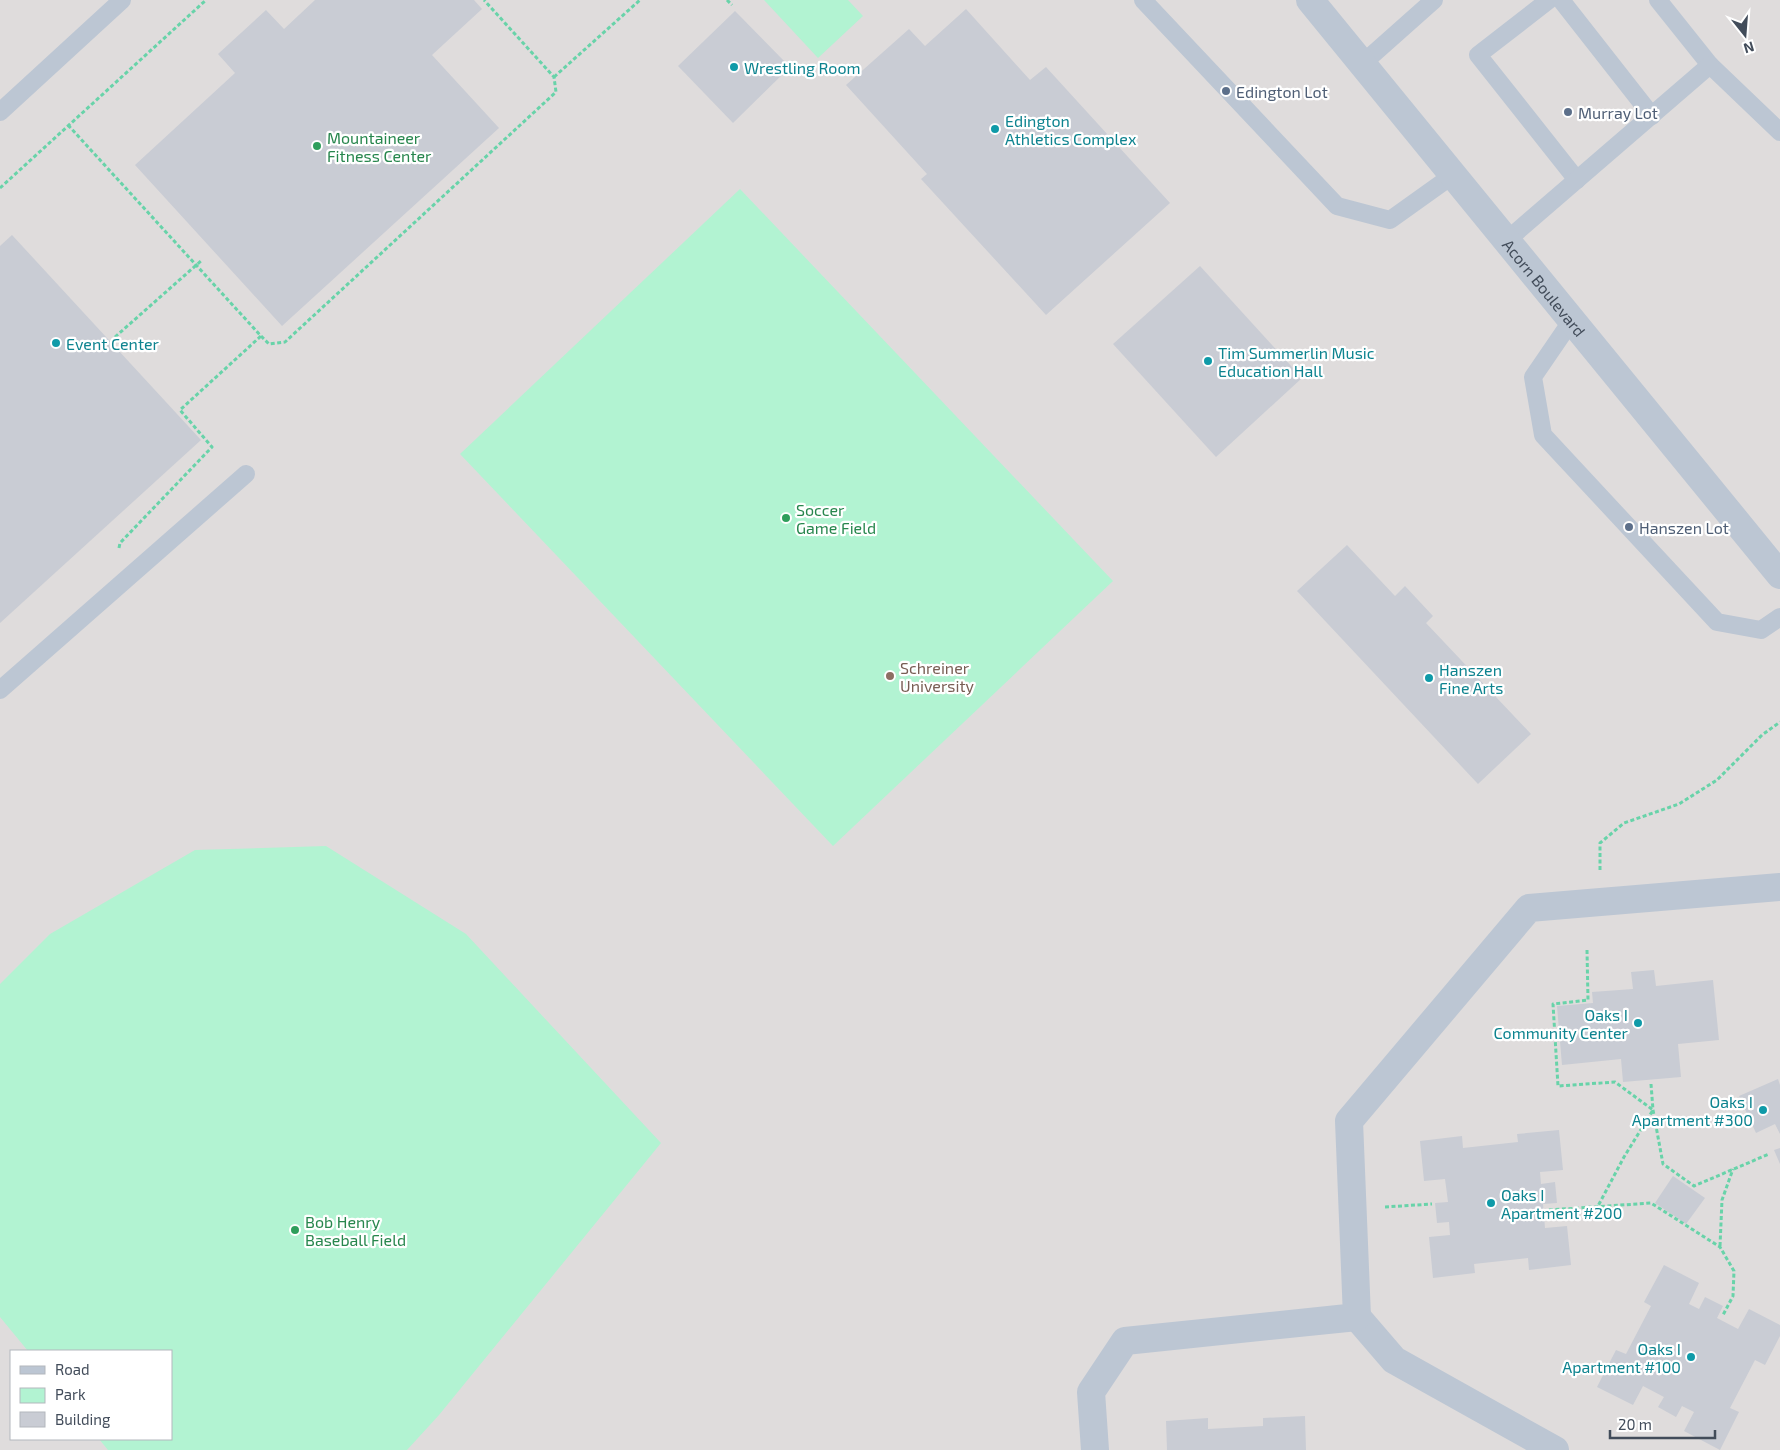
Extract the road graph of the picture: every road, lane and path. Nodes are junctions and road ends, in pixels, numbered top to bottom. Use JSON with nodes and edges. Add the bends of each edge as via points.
{"nodes":[{"id":1,"x":122,"y":0,"type":"edge"},
{"id":2,"x":206,"y":0,"type":"edge"},
{"id":3,"x":484,"y":0,"type":"edge"},
{"id":4,"x":640,"y":0,"type":"edge"},
{"id":5,"x":727,"y":0,"type":"edge"},
{"id":6,"x":1143,"y":0,"type":"edge"},
{"id":7,"x":1310,"y":0,"type":"edge"},
{"id":8,"x":1434,"y":0,"type":"edge"},
{"id":9,"x":1549,"y":0,"type":"edge"},
{"id":10,"x":1561,"y":0,"type":"edge"},
{"id":11,"x":1658,"y":0,"type":"edge"},
{"id":12,"x":732,"y":5,"type":"dead end"},
{"id":13,"x":1362,"y":64,"type":"junction"},
{"id":14,"x":1710,"y":65,"type":"junction"},
{"id":15,"x":554,"y":77,"type":"junction"},
{"id":16,"x":0,"y":112,"type":"edge"},
{"id":17,"x":1652,"y":116,"type":"junction"},
{"id":18,"x":68,"y":125,"type":"junction"},
{"id":19,"x":1780,"y":132,"type":"edge"},
{"id":20,"x":1453,"y":175,"type":"junction"},
{"id":21,"x":1577,"y":180,"type":"junction"},
{"id":22,"x":0,"y":188,"type":"edge"},
{"id":23,"x":1506,"y":241,"type":"junction"},
{"id":24,"x":202,"y":260,"type":"dead end"},
{"id":25,"x":195,"y":264,"type":"junction"},
{"id":26,"x":1572,"y":320,"type":"junction"},
{"id":27,"x":261,"y":336,"type":"junction"},
{"id":28,"x":114,"y":337,"type":"dead end"},
{"id":29,"x":246,"y":474,"type":"dead end"},
{"id":30,"x":1780,"y":575,"type":"edge"},
{"id":31,"x":130,"y":576,"type":"junction"},
{"id":32,"x":1780,"y":618,"type":"edge"},
{"id":33,"x":0,"y":690,"type":"edge"},
{"id":34,"x":1780,"y":722,"type":"edge"},
{"id":35,"x":1600,"y":874,"type":"dead end"},
{"id":36,"x":1780,"y":887,"type":"edge"},
{"id":37,"x":1586,"y":950,"type":"dead end"},
{"id":38,"x":1651,"y":1084,"type":"dead end"},
{"id":39,"x":1653,"y":1110,"type":"junction"},
{"id":40,"x":1768,"y":1154,"type":"dead end"},
{"id":41,"x":1733,"y":1169,"type":"junction"},
{"id":42,"x":1432,"y":1204,"type":"dead end"},
{"id":43,"x":1598,"y":1206,"type":"junction"},
{"id":44,"x":1353,"y":1209,"type":"junction"},
{"id":45,"x":1549,"y":1210,"type":"dead end"},
{"id":46,"x":1720,"y":1247,"type":"junction"},
{"id":47,"x":1724,"y":1315,"type":"dead end"},
{"id":48,"x":1356,"y":1317,"type":"junction"},
{"id":49,"x":1095,"y":1450,"type":"edge"},
{"id":50,"x":1555,"y":1450,"type":"edge"}],
"edges":[{"from":1,"to":16,"type":"lane"},
{"from":2,"to":18,"type":"path"},
{"from":3,"to":15,"type":"path"},
{"from":4,"to":15,"type":"path"},
{"from":5,"to":12,"type":"path"},
{"from":6,"to":20,"type":"lane","via":[[1337,206],[1390,220]]},
{"from":7,"to":13,"type":"street","name":"Acorn Boulevard"},
{"from":8,"to":13,"type":"lane"},
{"from":9,"to":21,"type":"lane","via":[[1478,55]]},
{"from":10,"to":17,"type":"lane"},
{"from":11,"to":14,"type":"lane"},
{"from":13,"to":20,"type":"street","name":"Acorn Boulevard"},
{"from":14,"to":17,"type":"lane"},
{"from":14,"to":19,"type":"lane"},
{"from":15,"to":27,"type":"path","via":[[556,92],[285,342],[269,344]]},
{"from":17,"to":21,"type":"lane"},
{"from":18,"to":22,"type":"path"},
{"from":18,"to":25,"type":"path"},
{"from":20,"to":23,"type":"street","name":"Acorn Boulevard"},
{"from":21,"to":23,"type":"lane"},
{"from":23,"to":26,"type":"street","name":"Acorn Boulevard"},
{"from":24,"to":25,"type":"path"},
{"from":25,"to":27,"type":"path"},
{"from":25,"to":28,"type":"path"},
{"from":26,"to":30,"type":"street","name":"Acorn Boulevard"},
{"from":26,"to":32,"type":"lane","via":[[1533,377],[1543,435],[1717,622],[1761,630]]},
{"from":27,"to":31,"type":"path","via":[[180,410],[212,447],[120,543],[117,561]]},
{"from":29,"to":31,"type":"lane"},
{"from":31,"to":33,"type":"lane"},
{"from":34,"to":35,"type":"path","via":[[1762,735],[1717,780],[1679,804],[1624,823],[1600,843]]},
{"from":36,"to":44,"type":"street","via":[[1529,908],[1349,1121]]},
{"from":37,"to":39,"type":"path","via":[[1588,1000],[1552,1004],[1558,1086],[1615,1082]]},
{"from":38,"to":39,"type":"path"},
{"from":39,"to":41,"type":"path","via":[[1664,1164],[1694,1186]]},
{"from":39,"to":43,"type":"path"},
{"from":40,"to":41,"type":"path"},
{"from":41,"to":46,"type":"path","via":[[1722,1200]]},
{"from":42,"to":44,"type":"path"},
{"from":43,"to":45,"type":"path"},
{"from":43,"to":46,"type":"path","via":[[1650,1203]]},
{"from":44,"to":48,"type":"street"},
{"from":46,"to":47,"type":"path","via":[[1734,1271],[1733,1296]]},
{"from":48,"to":49,"type":"street","via":[[1125,1341],[1091,1392]]},
{"from":48,"to":50,"type":"street","via":[[1394,1360]]}]}
